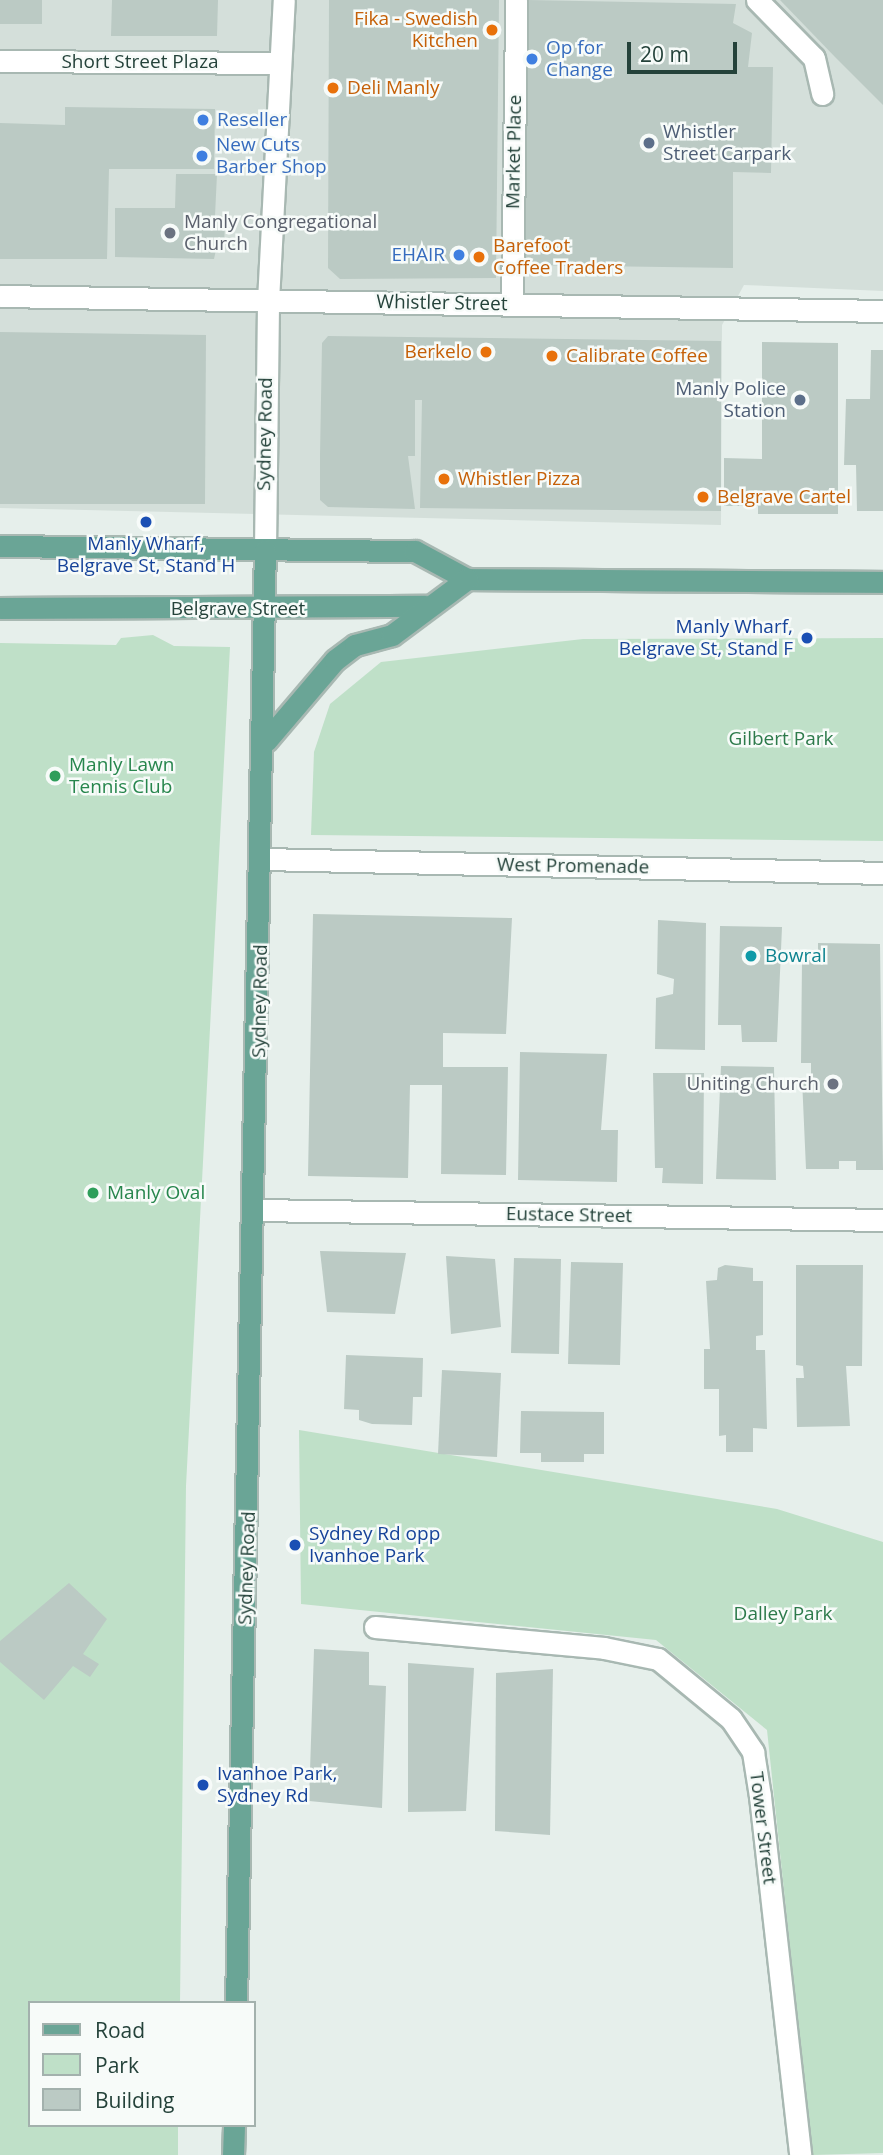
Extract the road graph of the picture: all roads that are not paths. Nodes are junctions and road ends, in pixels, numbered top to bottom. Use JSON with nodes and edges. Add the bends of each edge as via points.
{"nodes":[{"id":1,"x":284,"y":0,"type":"edge"},
{"id":2,"x":516,"y":0,"type":"edge"},
{"id":3,"x":757,"y":0,"type":"edge"},
{"id":4,"x":0,"y":61,"type":"edge"},
{"id":5,"x":280,"y":63,"type":"junction"},
{"id":6,"x":822,"y":94,"type":"dead end"},
{"id":7,"x":0,"y":296,"type":"edge"},
{"id":8,"x":268,"y":301,"type":"junction"},
{"id":9,"x":512,"y":304,"type":"junction"},
{"id":10,"x":883,"y":311,"type":"edge"},
{"id":11,"x":0,"y":546,"type":"edge"},
{"id":12,"x":265,"y":550,"type":"junction"},
{"id":13,"x":467,"y":579,"type":"junction"},
{"id":14,"x":883,"y":582,"type":"edge"},
{"id":15,"x":425,"y":606,"type":"junction"},
{"id":16,"x":0,"y":608,"type":"edge"},
{"id":17,"x":265,"y":609,"type":"junction"},
{"id":18,"x":266,"y":741,"type":"junction"},
{"id":19,"x":263,"y":859,"type":"junction"},
{"id":20,"x":883,"y":873,"type":"edge"},
{"id":21,"x":256,"y":1210,"type":"junction"},
{"id":22,"x":883,"y":1220,"type":"edge"},
{"id":23,"x":375,"y":1628,"type":"dead end"},
{"id":24,"x":236,"y":2001,"type":"edge"},
{"id":25,"x":234,"y":2127,"type":"edge"},
{"id":26,"x":233,"y":2155,"type":"edge"},
{"id":27,"x":800,"y":2155,"type":"edge"}],
"edges":[{"from":1,"to":5,"type":"street","name":"Sydney Road"},
{"from":2,"to":9,"type":"street","name":"Market Place"},
{"from":3,"to":6,"type":"street","via":[[814,58]]},
{"from":4,"to":5,"type":"street","name":"Short Street Plaza"},
{"from":5,"to":8,"type":"street","name":"Sydney Road"},
{"from":7,"to":8,"type":"street","name":"Whistler Street"},
{"from":8,"to":9,"type":"street","name":"Whistler Street"},
{"from":8,"to":12,"type":"street","name":"Sydney Road"},
{"from":9,"to":10,"type":"street","name":"Whistler Street"},
{"from":11,"to":12,"type":"main road"},
{"from":12,"to":13,"type":"main road","via":[[415,551]]},
{"from":12,"to":17,"type":"main road","name":"Sydney Road"},
{"from":13,"to":14,"type":"main road"},
{"from":13,"to":15,"type":"main road"},
{"from":15,"to":17,"type":"main road","name":"Belgrave Street"},
{"from":15,"to":18,"type":"main road","via":[[392,635],[355,645],[335,660]]},
{"from":16,"to":17,"type":"main road","name":"Belgrave Street"},
{"from":17,"to":18,"type":"main road","name":"Sydney Road"},
{"from":18,"to":19,"type":"main road","name":"Sydney Road"},
{"from":19,"to":20,"type":"street","name":"West Promenade"},
{"from":19,"to":21,"type":"main road","name":"Sydney Road"},
{"from":21,"to":22,"type":"street","name":"Eustace Street"},
{"from":21,"to":24,"type":"main road","name":"Sydney Road"},
{"from":23,"to":27,"type":"street","name":"Tower Street","via":[[604,1648],[658,1659],[731,1719],[753,1752]]},
{"from":25,"to":26,"type":"main road"}]}
